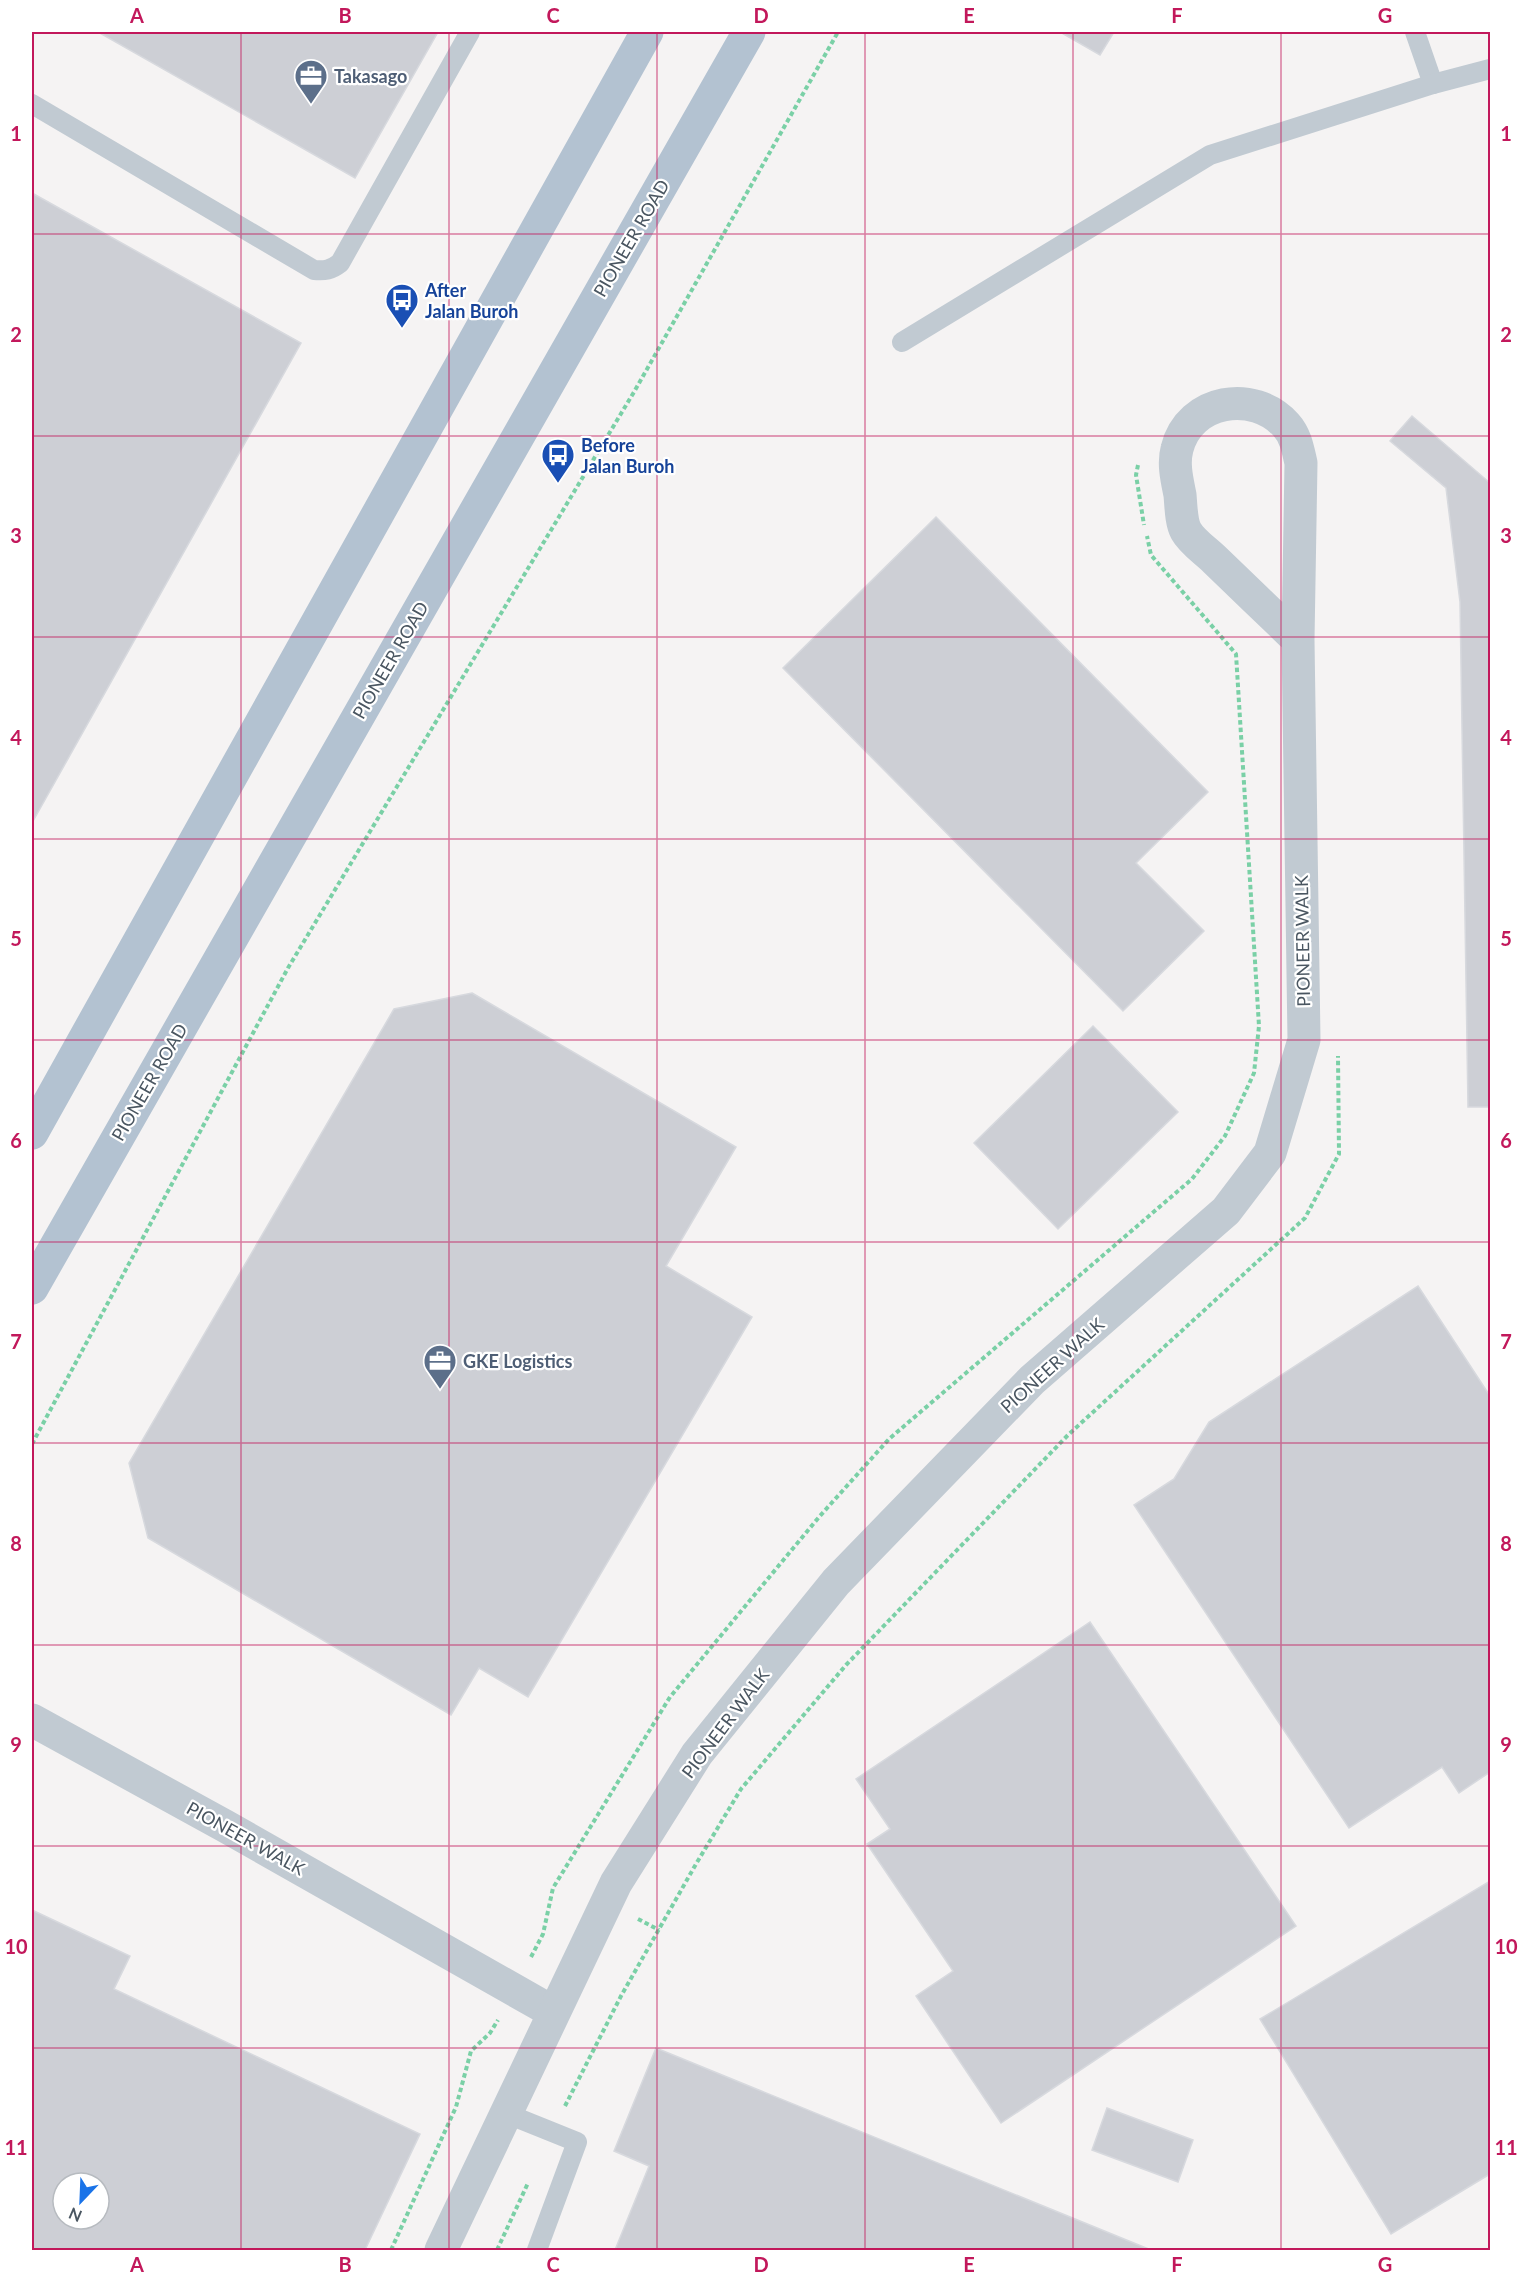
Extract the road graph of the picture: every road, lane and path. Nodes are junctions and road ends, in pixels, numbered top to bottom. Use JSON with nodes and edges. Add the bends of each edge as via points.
{"nodes":[{"id":1,"x":470,"y":32,"type":"edge"},
{"id":2,"x":647,"y":32,"type":"edge"},
{"id":3,"x":749,"y":32,"type":"edge"},
{"id":4,"x":838,"y":32,"type":"edge"},
{"id":5,"x":1415,"y":32,"type":"edge"},
{"id":6,"x":1491,"y":69,"type":"edge"},
{"id":7,"x":1433,"y":84,"type":"junction"},
{"id":8,"x":32,"y":104,"type":"edge"},
{"id":9,"x":902,"y":342,"type":"dead end"},
{"id":10,"x":1138,"y":463,"type":"dead end"},
{"id":11,"x":1298,"y":640,"type":"junction"},
{"id":12,"x":1338,"y":1047,"type":"dead end"},
{"id":13,"x":32,"y":1133,"type":"edge"},
{"id":14,"x":32,"y":1288,"type":"edge"},
{"id":15,"x":32,"y":1444,"type":"edge"},
{"id":16,"x":32,"y":1720,"type":"edge"},
{"id":17,"x":514,"y":1990,"type":"junction"},
{"id":18,"x":553,"y":2012,"type":"junction"},
{"id":19,"x":505,"y":2113,"type":"junction"},
{"id":20,"x":551,"y":2132,"type":"junction"},
{"id":21,"x":391,"y":2250,"type":"edge"},
{"id":22,"x":441,"y":2250,"type":"edge"},
{"id":23,"x":497,"y":2250,"type":"edge"},
{"id":24,"x":537,"y":2250,"type":"edge"}],
"edges":[{"from":1,"to":8,"type":"lane","via":[[340,263],[324,271],[314,270]]},
{"from":2,"to":13,"type":"main road"},
{"from":3,"to":14,"type":"main road","name":"PIONEER ROAD"},
{"from":4,"to":15,"type":"path","via":[[634,392],[288,968]]},
{"from":5,"to":7,"type":"lane"},
{"from":6,"to":7,"type":"lane"},
{"from":7,"to":9,"type":"lane","via":[[1210,155]]},
{"from":10,"to":17,"type":"path","via":[[1136,474],[1151,555],[1236,654],[1259,1026],[1254,1073],[1225,1136],[1192,1179],[888,1439],[670,1696],[553,1888],[543,1934]]},
{"from":11,"to":11,"type":"street","name":"PIONEER WALK","via":[[1185,530],[1175,469],[1177,449],[1198,416],[1215,406],[1235,402],[1273,413],[1297,444],[1301,463]]},
{"from":11,"to":18,"type":"street","name":"PIONEER WALK","via":[[1304,1040],[1270,1153],[1226,1211],[1032,1380],[836,1582],[697,1754],[616,1882]]},
{"from":12,"to":20,"type":"path","via":[[1339,1154],[1305,1218],[1068,1436],[846,1665],[741,1789],[621,1996]]},
{"from":16,"to":17,"type":"street","name":"PIONEER WALK"},
{"from":17,"to":18,"type":"street","name":"PIONEER WALK"},
{"from":17,"to":21,"type":"path","via":[[490,2033],[471,2051],[456,2107]]},
{"from":18,"to":19,"type":"street","name":"PIONEER WALK"},
{"from":19,"to":20,"type":"lane"},
{"from":19,"to":22,"type":"street","name":"PIONEER WALK"},
{"from":20,"to":23,"type":"path"},
{"from":20,"to":24,"type":"lane","via":[[578,2142]]}]}
